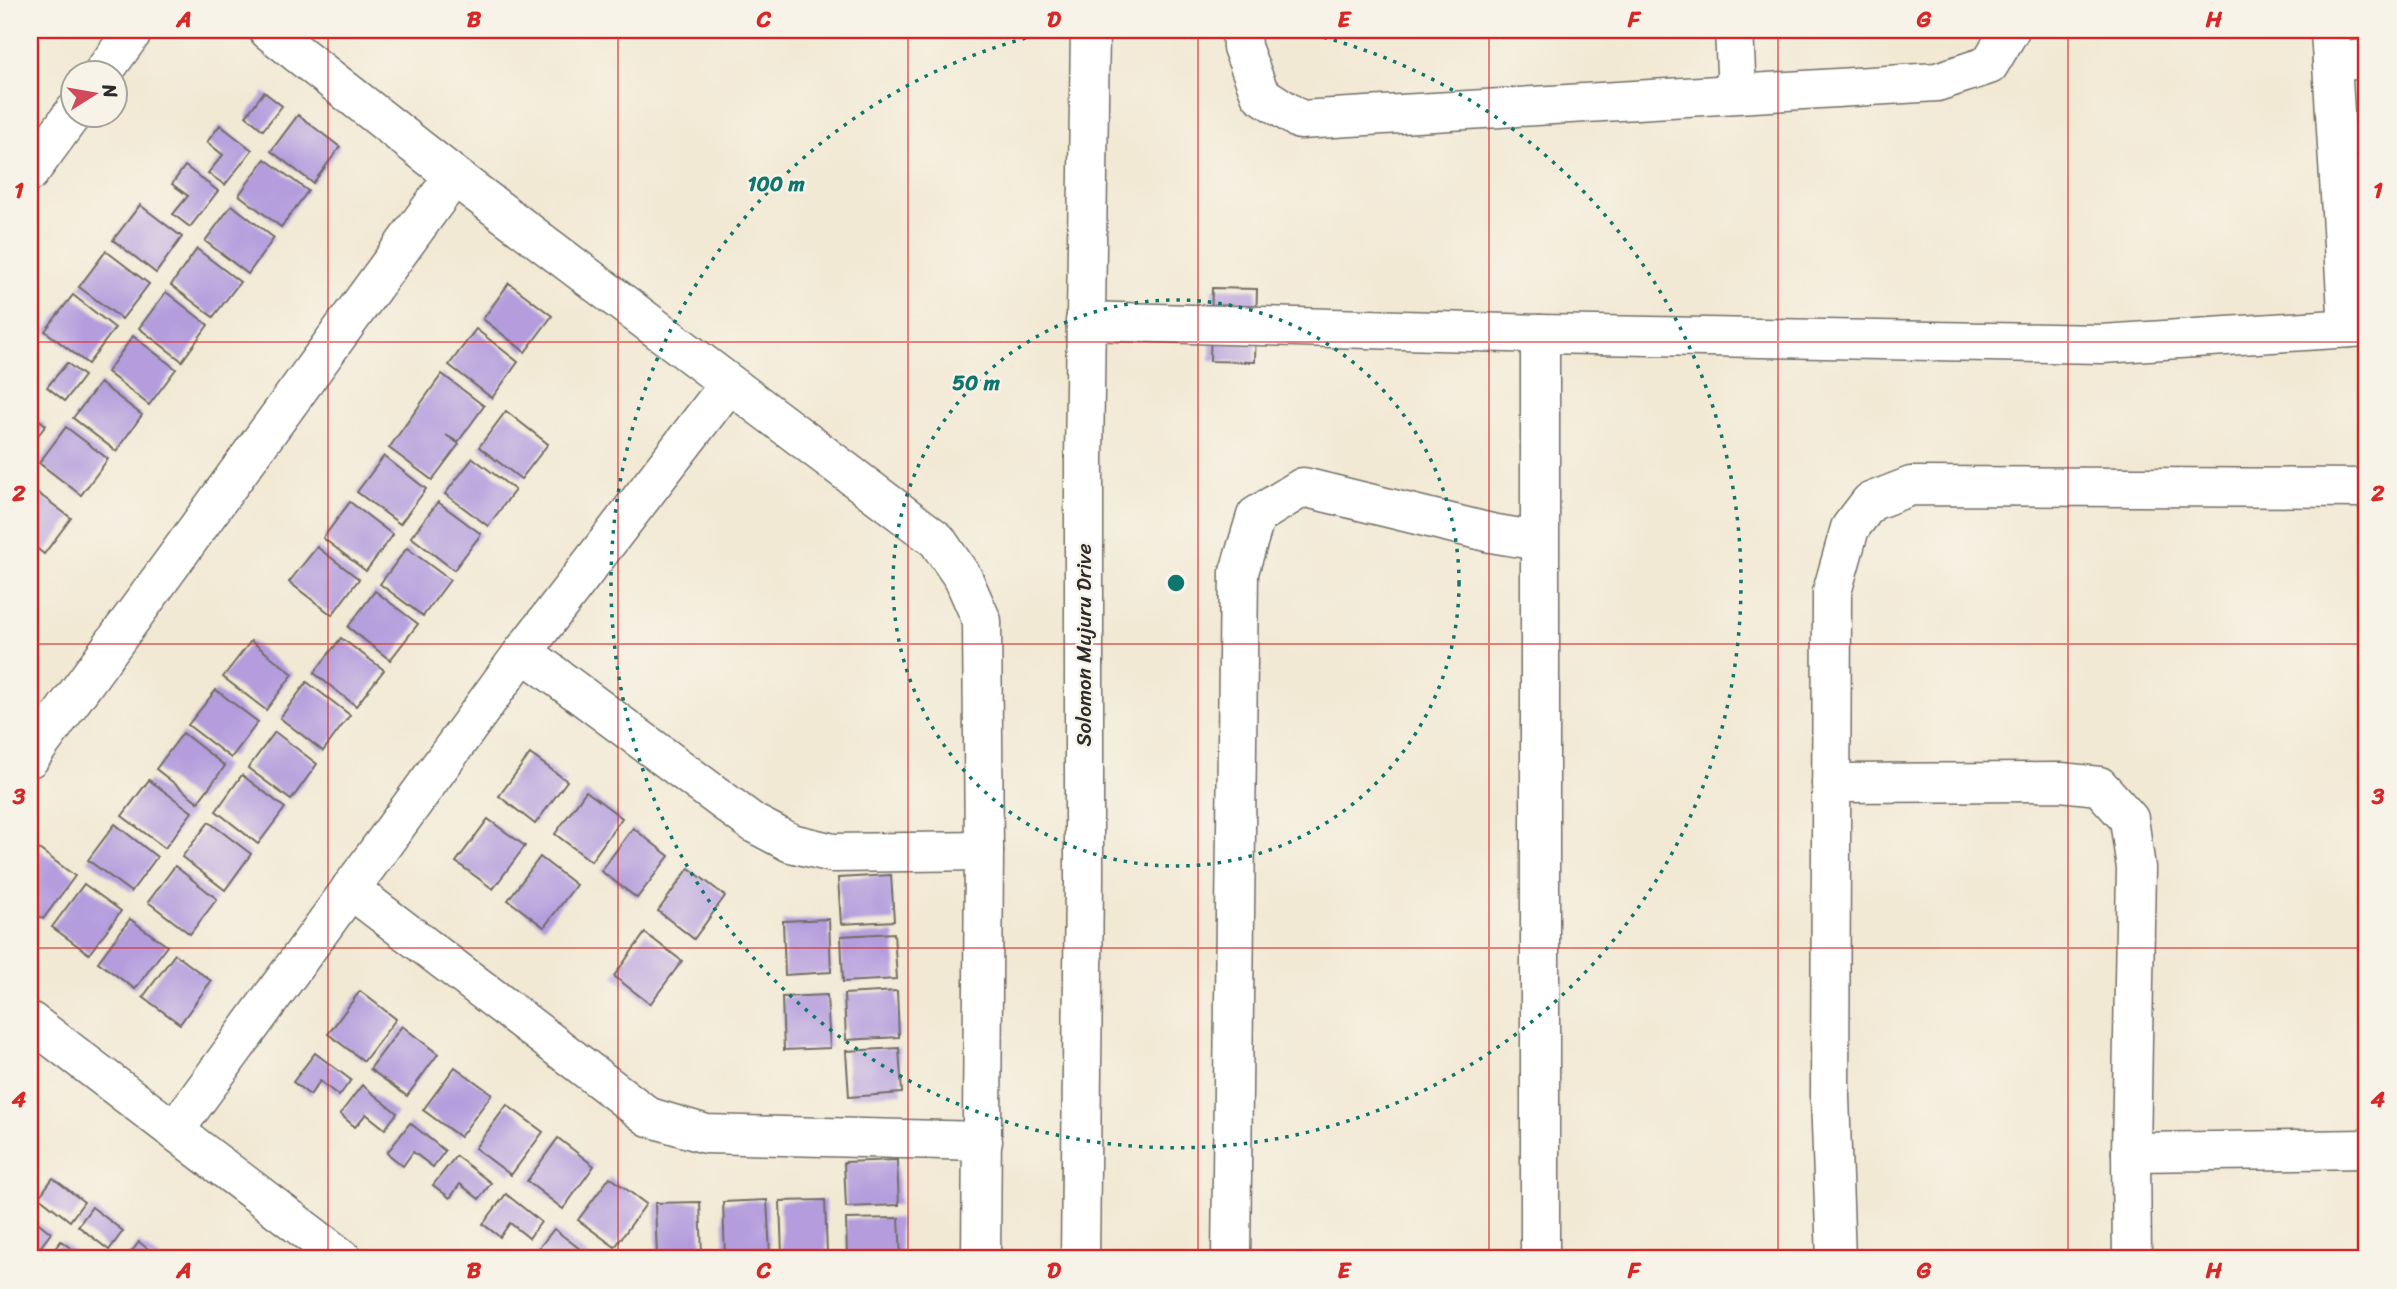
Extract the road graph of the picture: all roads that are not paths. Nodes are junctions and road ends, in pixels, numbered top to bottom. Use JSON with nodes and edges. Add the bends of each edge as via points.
{"nodes":[{"id":1,"x":134,"y":30,"type":"edge"},
{"id":2,"x":268,"y":30,"type":"edge"},
{"id":3,"x":1090,"y":30,"type":"edge"},
{"id":4,"x":1241,"y":30,"type":"edge"},
{"id":5,"x":1734,"y":30,"type":"edge"},
{"id":6,"x":2010,"y":30,"type":"edge"},
{"id":7,"x":2343,"y":50,"type":"edge"},
{"id":8,"x":112,"y":60,"type":"edge"},
{"id":9,"x":1737,"y":93,"type":"junction"},
{"id":10,"x":61,"y":130,"type":"edge"},
{"id":11,"x":30,"y":172,"type":"edge"},
{"id":12,"x":454,"y":176,"type":"junction"},
{"id":13,"x":1085,"y":321,"type":"junction"},
{"id":14,"x":2358,"y":328,"type":"edge"},
{"id":15,"x":1540,"y":334,"type":"junction"},
{"id":16,"x":729,"y":384,"type":"junction"},
{"id":17,"x":2367,"y":488,"type":"edge"},
{"id":18,"x":1539,"y":541,"type":"junction"},
{"id":19,"x":523,"y":652,"type":"junction"},
{"id":20,"x":30,"y":758,"type":"edge"},
{"id":21,"x":1831,"y":783,"type":"junction"},
{"id":22,"x":984,"y":851,"type":"junction"},
{"id":23,"x":350,"y":889,"type":"junction"},
{"id":24,"x":30,"y":1021,"type":"edge"},
{"id":25,"x":175,"y":1130,"type":"junction"},
{"id":26,"x":983,"y":1141,"type":"junction"},
{"id":27,"x":2367,"y":1149,"type":"edge"},
{"id":28,"x":2131,"y":1152,"type":"junction"},
{"id":29,"x":342,"y":1259,"type":"edge"},
{"id":30,"x":981,"y":1259,"type":"edge"},
{"id":31,"x":1080,"y":1259,"type":"edge"},
{"id":32,"x":1231,"y":1259,"type":"edge"},
{"id":33,"x":1540,"y":1259,"type":"edge"},
{"id":34,"x":1836,"y":1259,"type":"edge"},
{"id":35,"x":2132,"y":1259,"type":"edge"}],
"edges":[{"from":1,"to":8,"type":"street"},
{"from":2,"to":12,"type":"street"},
{"from":3,"to":13,"type":"street","name":"Solomon Mujuru Drive"},
{"from":4,"to":9,"type":"street","via":[[1242,47],[1260,94],[1300,120]]},
{"from":5,"to":9,"type":"street"},
{"from":6,"to":9,"type":"street","via":[[1989,65],[1937,82]]},
{"from":7,"to":14,"type":"street"},
{"from":10,"to":11,"type":"street"},
{"from":12,"to":16,"type":"street"},
{"from":12,"to":20,"type":"street"},
{"from":13,"to":15,"type":"street"},
{"from":13,"to":31,"type":"street","name":"Solomon Mujuru Drive"},
{"from":14,"to":15,"type":"street","via":[[2102,344]]},
{"from":15,"to":18,"type":"street"},
{"from":16,"to":19,"type":"street"},
{"from":16,"to":22,"type":"street","via":[[937,540],[963,578],[982,621]]},
{"from":17,"to":21,"type":"street","via":[[1911,486],[1870,502],[1850,528],[1832,592]]},
{"from":18,"to":32,"type":"street","via":[[1303,487],[1256,516],[1239,572]]},
{"from":18,"to":33,"type":"street"},
{"from":19,"to":22,"type":"street","via":[[753,823],[791,843],[832,853]]},
{"from":19,"to":23,"type":"street"},
{"from":21,"to":28,"type":"street","via":[[2061,782],[2099,786],[2129,818],[2136,868]]},
{"from":21,"to":34,"type":"street","via":[[1830,1097]]},
{"from":22,"to":26,"type":"street"},
{"from":23,"to":25,"type":"street"},
{"from":23,"to":26,"type":"street","via":[[649,1116],[706,1133]]},
{"from":24,"to":25,"type":"street"},
{"from":25,"to":29,"type":"street"},
{"from":26,"to":30,"type":"street"},
{"from":27,"to":28,"type":"street"},
{"from":28,"to":35,"type":"street"}]}
